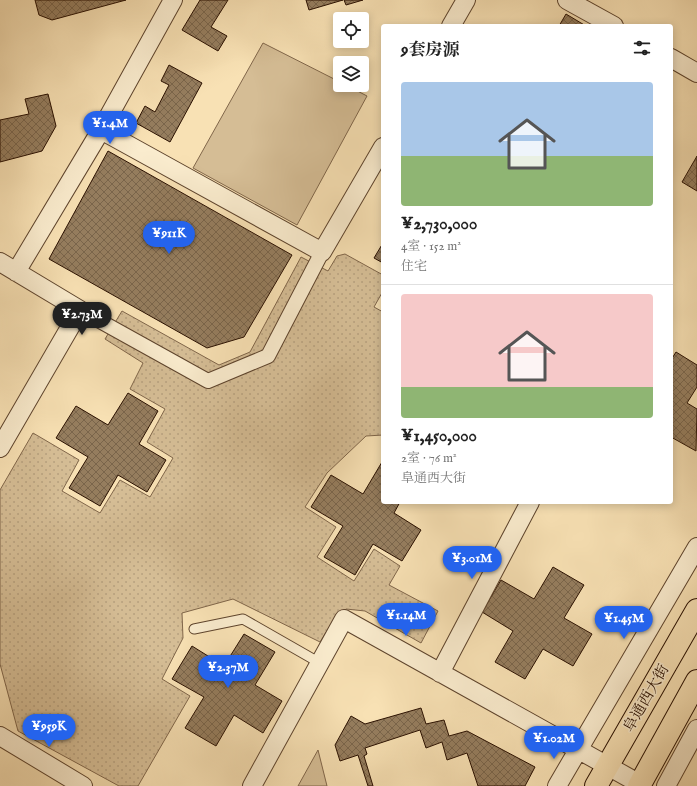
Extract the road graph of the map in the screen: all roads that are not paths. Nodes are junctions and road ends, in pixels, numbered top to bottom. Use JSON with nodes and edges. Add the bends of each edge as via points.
{"nodes":[{"id":1,"x":173,"y":0,"type":"edge"},
{"id":2,"x":466,"y":0,"type":"edge"},
{"id":3,"x":567,"y":0,"type":"edge"},
{"id":4,"x":452,"y":24,"type":"edge"},
{"id":5,"x":610,"y":24,"type":"edge"},
{"id":6,"x":673,"y":59,"type":"edge"},
{"id":7,"x":697,"y":73,"type":"edge"},
{"id":8,"x":101,"y":130,"type":"junction"},
{"id":9,"x":381,"y":150,"type":"edge"},
{"id":10,"x":322,"y":252,"type":"junction"},
{"id":11,"x":0,"y":262,"type":"edge"},
{"id":12,"x":16,"y":272,"type":"junction"},
{"id":13,"x":80,"y":310,"type":"junction"},
{"id":14,"x":0,"y":448,"type":"edge"},
{"id":15,"x":529,"y":504,"type":"edge"},
{"id":16,"x":697,"y":547,"type":"edge"},
{"id":17,"x":697,"y":610,"type":"edge"},
{"id":18,"x":194,"y":629,"type":"dead end"},
{"id":19,"x":320,"y":663,"type":"junction"},
{"id":20,"x":440,"y":673,"type":"junction"},
{"id":21,"x":697,"y":682,"type":"edge"},
{"id":22,"x":697,"y":729,"type":"edge"},
{"id":23,"x":0,"y":736,"type":"edge"},
{"id":24,"x":577,"y":749,"type":"junction"},
{"id":25,"x":607,"y":766,"type":"junction"},
{"id":26,"x":640,"y":785,"type":"edge"},
{"id":27,"x":83,"y":786,"type":"edge"},
{"id":28,"x":252,"y":786,"type":"edge"},
{"id":29,"x":557,"y":786,"type":"edge"},
{"id":30,"x":596,"y":786,"type":"edge"},
{"id":31,"x":666,"y":786,"type":"edge"}],
"edges":[{"from":1,"to":8,"type":"street"},
{"from":2,"to":4,"type":"street"},
{"from":3,"to":5,"type":"street"},
{"from":6,"to":7,"type":"street"},
{"from":8,"to":10,"type":"street"},
{"from":8,"to":12,"type":"street"},
{"from":9,"to":10,"type":"street"},
{"from":10,"to":13,"type":"street","via":[[268,356],[208,381]]},
{"from":11,"to":12,"type":"street"},
{"from":12,"to":13,"type":"street"},
{"from":13,"to":14,"type":"street"},
{"from":15,"to":20,"type":"street"},
{"from":16,"to":24,"type":"street"},
{"from":17,"to":25,"type":"main road","name":"阜通西大街"},
{"from":18,"to":19,"type":"lane","via":[[243,619]]},
{"from":19,"to":20,"type":"street","via":[[344,619]]},
{"from":19,"to":28,"type":"street"},
{"from":20,"to":24,"type":"street"},
{"from":21,"to":26,"type":"main road"},
{"from":22,"to":31,"type":"street"},
{"from":23,"to":27,"type":"street"},
{"from":24,"to":25,"type":"street"},
{"from":24,"to":29,"type":"street"},
{"from":25,"to":26,"type":"street"},
{"from":25,"to":30,"type":"main road","name":"阜通西大街"}]}
